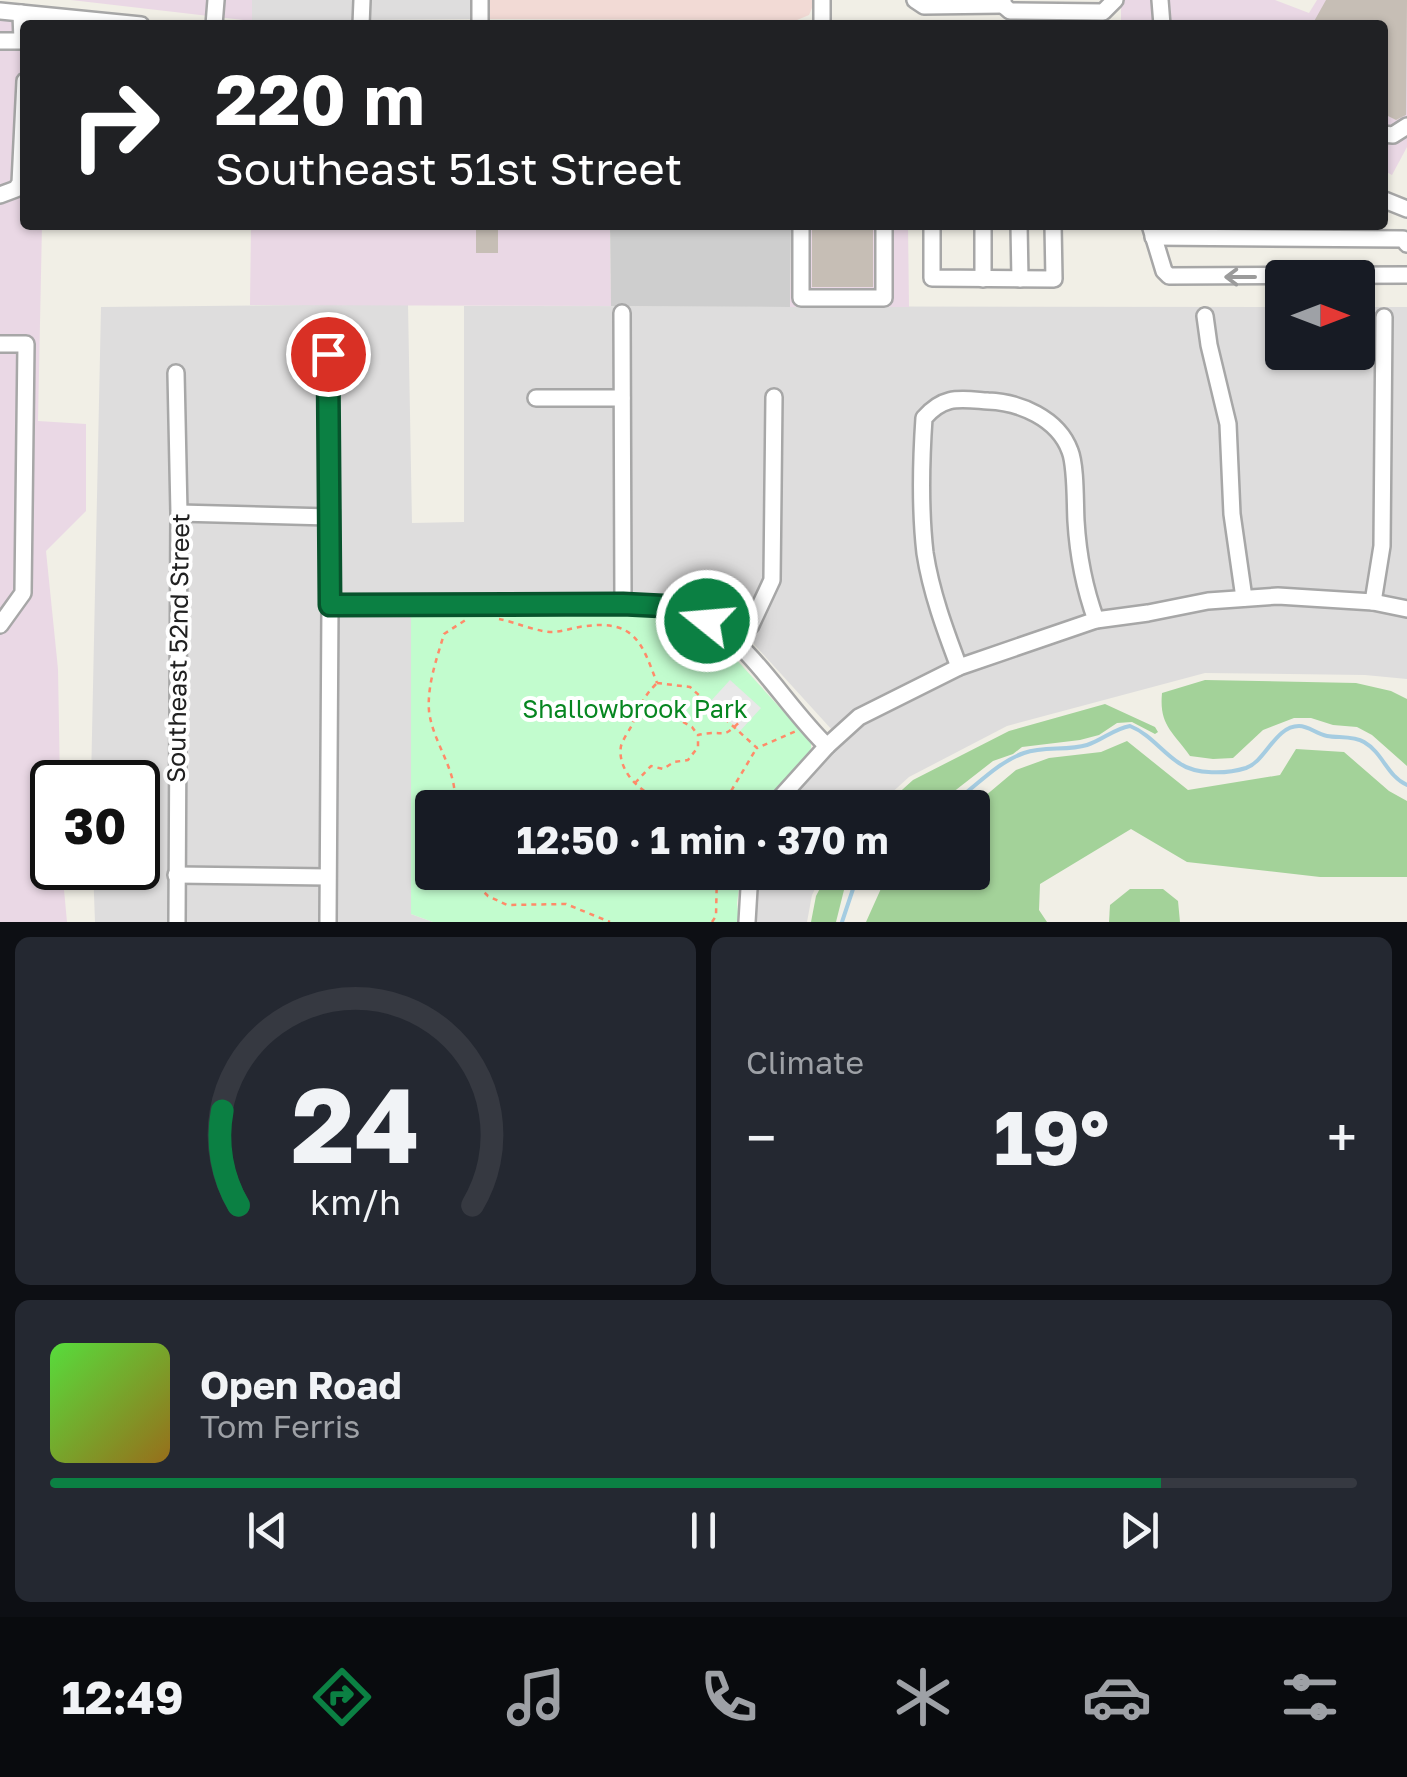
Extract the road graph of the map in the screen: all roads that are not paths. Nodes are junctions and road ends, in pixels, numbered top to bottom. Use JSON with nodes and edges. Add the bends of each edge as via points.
{"nodes":[{"id":1,"x":915,"y":0,"type":"edge"},
{"id":2,"x":1115,"y":0,"type":"edge"},
{"id":3,"x":1003,"y":2,"type":"edge"},
{"id":4,"x":0,"y":10,"type":"edge"},
{"id":5,"x":21,"y":13,"type":"junction"},
{"id":6,"x":22,"y":20,"type":"edge"},
{"id":7,"x":90,"y":20,"type":"edge"},
{"id":8,"x":801,"y":230,"type":"edge"},
{"id":9,"x":884,"y":230,"type":"edge"},
{"id":10,"x":932,"y":230,"type":"edge"},
{"id":11,"x":983,"y":230,"type":"edge"},
{"id":12,"x":1019,"y":230,"type":"edge"},
{"id":13,"x":1053,"y":230,"type":"edge"},
{"id":14,"x":1152,"y":231,"type":"edge"},
{"id":15,"x":1405,"y":242,"type":"edge"},
{"id":16,"x":1407,"y":275,"type":"edge"},
{"id":17,"x":983,"y":278,"type":"junction"},
{"id":18,"x":1020,"y":279,"type":"junction"},
{"id":19,"x":622,"y":313,"type":"dead end"},
{"id":20,"x":1206,"y":316,"type":"dead end"},
{"id":21,"x":1384,"y":317,"type":"dead end"},
{"id":22,"x":327,"y":323,"type":"dead end"},
{"id":23,"x":0,"y":344,"type":"edge"},
{"id":24,"x":176,"y":374,"type":"dead end"},
{"id":25,"x":536,"y":398,"type":"dead end"},
{"id":26,"x":622,"y":398,"type":"junction"},
{"id":27,"x":774,"y":398,"type":"dead end"},
{"id":28,"x":180,"y":513,"type":"junction"},
{"id":29,"x":329,"y":517,"type":"junction"},
{"id":30,"x":1244,"y":598,"type":"junction"},
{"id":31,"x":1373,"y":602,"type":"junction"},
{"id":32,"x":623,"y":604,"type":"junction"},
{"id":33,"x":330,"y":605,"type":"junction"},
{"id":34,"x":1407,"y":609,"type":"edge"},
{"id":35,"x":1096,"y":620,"type":"junction"},
{"id":36,"x":0,"y":625,"type":"edge"},
{"id":37,"x":736,"y":641,"type":"junction"},
{"id":38,"x":959,"y":666,"type":"junction"},
{"id":39,"x":827,"y":746,"type":"junction"},
{"id":40,"x":788,"y":790,"type":"edge"},
{"id":41,"x":176,"y":875,"type":"junction"},
{"id":42,"x":327,"y":877,"type":"junction"},
{"id":43,"x":749,"y":890,"type":"edge"},
{"id":44,"x":177,"y":922,"type":"edge"},
{"id":45,"x":328,"y":922,"type":"edge"},
{"id":46,"x":747,"y":922,"type":"edge"}],
"edges":[{"from":1,"to":3,"type":"street","via":[[924,6]]},
{"from":2,"to":3,"type":"street","via":[[1103,12],[1010,11]]},
{"from":4,"to":5,"type":"street"},
{"from":5,"to":6,"type":"street"},
{"from":5,"to":7,"type":"street"},
{"from":8,"to":9,"type":"street","via":[[801,298],[884,298]]},
{"from":10,"to":17,"type":"street","via":[[932,278]]},
{"from":11,"to":17,"type":"street"},
{"from":12,"to":18,"type":"street"},
{"from":13,"to":18,"type":"street","via":[[1054,279]]},
{"from":14,"to":15,"type":"street"},
{"from":16,"to":14,"type":"street","one_way":true,"via":[[1169,276]]},
{"from":17,"to":18,"type":"street"},
{"from":19,"to":26,"type":"street"},
{"from":20,"to":30,"type":"street","via":[[1228,424]]},
{"from":21,"to":31,"type":"street","via":[[1382,546]]},
{"from":22,"to":29,"type":"street"},
{"from":23,"to":36,"type":"street","via":[[26,344],[23,592]]},
{"from":24,"to":28,"type":"street","name":"Southeast 52nd Street"},
{"from":25,"to":26,"type":"street"},
{"from":26,"to":32,"type":"street"},
{"from":27,"to":37,"type":"street","via":[[772,580]]},
{"from":28,"to":29,"type":"street"},
{"from":28,"to":41,"type":"street","name":"Southeast 52nd Street"},
{"from":29,"to":33,"type":"street"},
{"from":30,"to":31,"type":"street"},
{"from":30,"to":35,"type":"street"},
{"from":31,"to":34,"type":"street"},
{"from":32,"to":33,"type":"street"},
{"from":32,"to":37,"type":"street","via":[[686,613]]},
{"from":33,"to":42,"type":"street"},
{"from":35,"to":38,"type":"street"},
{"from":35,"to":38,"type":"street","via":[[1079,554],[1070,451],[1056,430],[1008,402],[938,403],[924,418],[923,524],[932,588]]},
{"from":37,"to":39,"type":"street"},
{"from":38,"to":39,"type":"street","via":[[859,718]]},
{"from":39,"to":40,"type":"street"},
{"from":41,"to":42,"type":"street"},
{"from":41,"to":44,"type":"street","name":"Southeast 52nd Street"},
{"from":42,"to":45,"type":"street"},
{"from":43,"to":46,"type":"street"}]}
